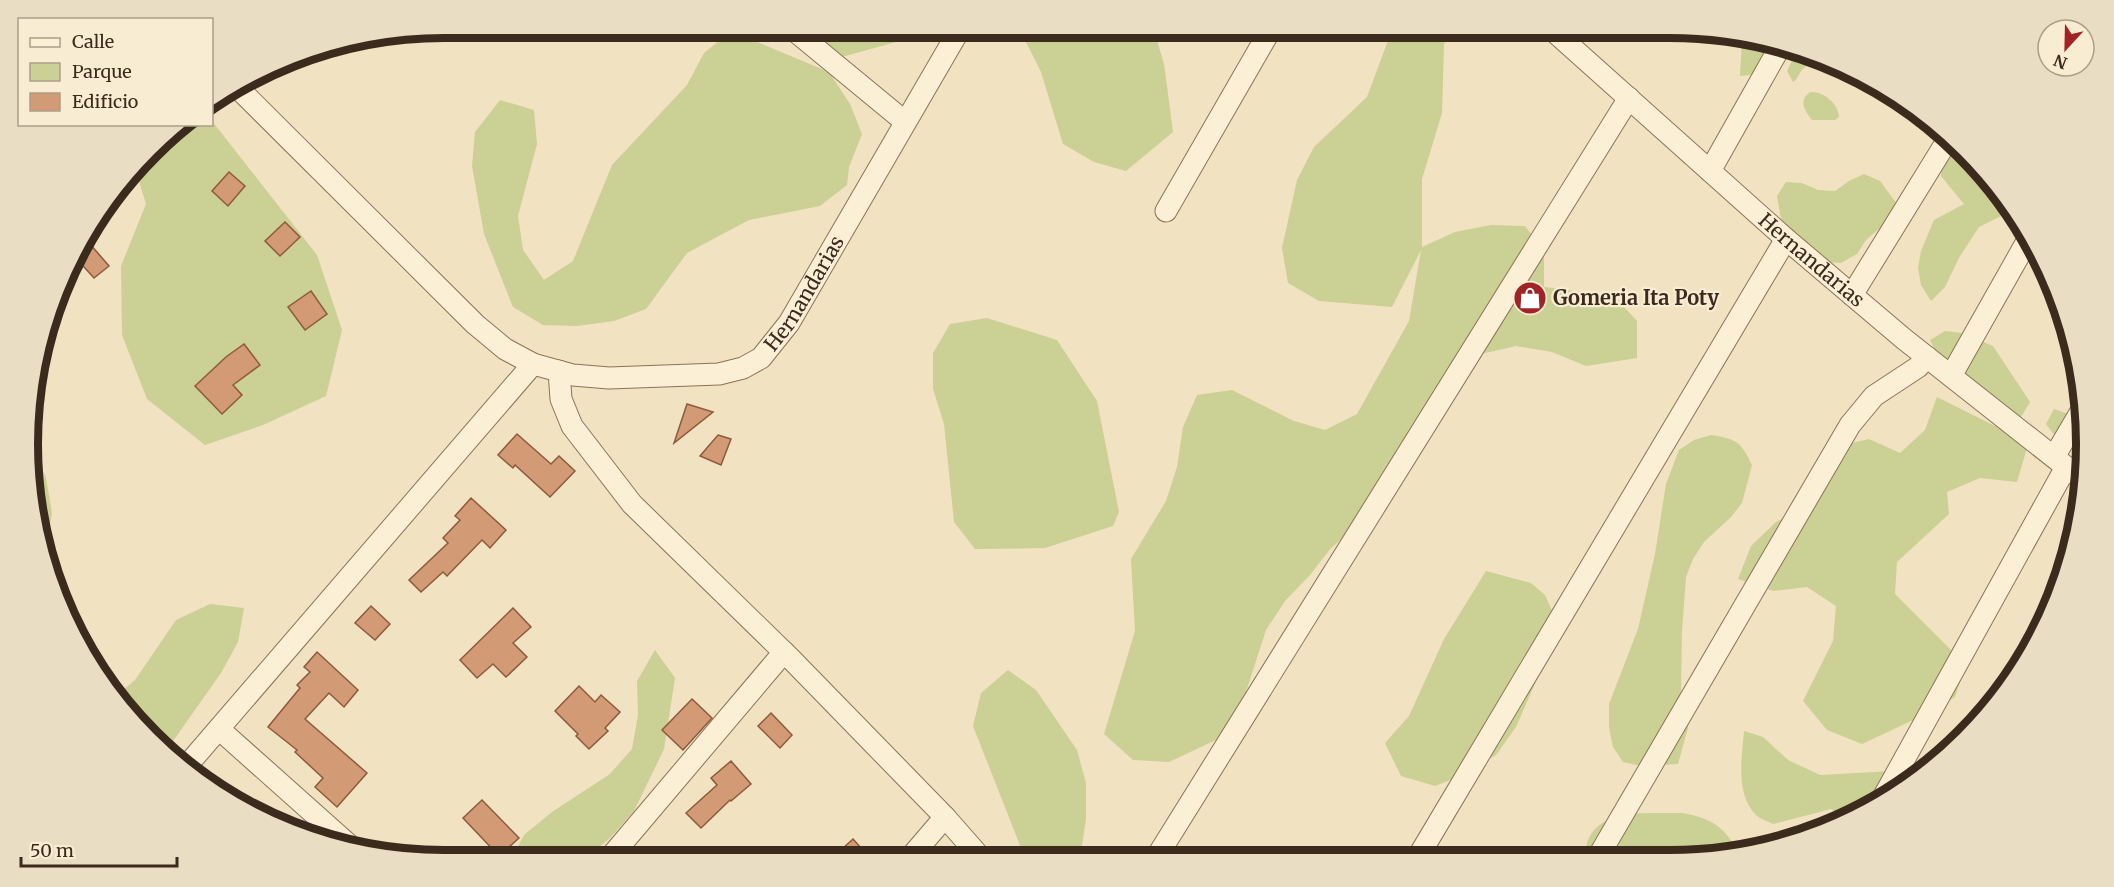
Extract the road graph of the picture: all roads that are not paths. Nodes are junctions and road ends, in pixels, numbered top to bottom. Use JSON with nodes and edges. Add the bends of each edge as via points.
{"nodes":[{"id":1,"x":803,"y":38,"type":"edge"},
{"id":2,"x":954,"y":38,"type":"edge"},
{"id":3,"x":1266,"y":38,"type":"edge"},
{"id":4,"x":1561,"y":38,"type":"edge"},
{"id":5,"x":1777,"y":51,"type":"edge"},
{"id":6,"x":241,"y":91,"type":"edge"},
{"id":7,"x":1629,"y":98,"type":"junction"},
{"id":8,"x":904,"y":121,"type":"junction"},
{"id":9,"x":1945,"y":144,"type":"edge"},
{"id":10,"x":1710,"y":171,"type":"junction"},
{"id":11,"x":1166,"y":211,"type":"dead end"},
{"id":12,"x":1786,"y":239,"type":"junction"},
{"id":13,"x":2025,"y":246,"type":"edge"},
{"id":14,"x":1852,"y":295,"type":"junction"},
{"id":15,"x":1927,"y":357,"type":"junction"},
{"id":16,"x":533,"y":364,"type":"junction"},
{"id":17,"x":559,"y":371,"type":"junction"},
{"id":18,"x":1951,"y":376,"type":"junction"},
{"id":19,"x":2076,"y":425,"type":"edge"},
{"id":20,"x":2060,"y":462,"type":"junction"},
{"id":21,"x":2076,"y":474,"type":"edge"},
{"id":22,"x":784,"y":652,"type":"junction"},
{"id":23,"x":219,"y":729,"type":"junction"},
{"id":24,"x":191,"y":761,"type":"edge"},
{"id":25,"x":1890,"y":785,"type":"edge"},
{"id":26,"x":945,"y":817,"type":"junction"},
{"id":27,"x":339,"y":836,"type":"edge"},
{"id":28,"x":616,"y":850,"type":"edge"},
{"id":29,"x":917,"y":850,"type":"edge"},
{"id":30,"x":974,"y":850,"type":"edge"},
{"id":31,"x":1161,"y":850,"type":"edge"},
{"id":32,"x":1422,"y":850,"type":"edge"},
{"id":33,"x":1602,"y":850,"type":"edge"}],
"edges":[{"from":1,"to":8,"type":"street"},
{"from":2,"to":8,"type":"street","name":"Hernandarias"},
{"from":3,"to":11,"type":"street"},
{"from":4,"to":7,"type":"street","name":"Hernandarias"},
{"from":5,"to":10,"type":"street"},
{"from":6,"to":16,"type":"street","name":"Hernandarias","via":[[475,324],[505,349]]},
{"from":7,"to":10,"type":"street","name":"Hernandarias"},
{"from":7,"to":31,"type":"street"},
{"from":8,"to":17,"type":"street","name":"Hernandarias","via":[[789,323],[761,358],[719,374],[609,378]]},
{"from":9,"to":14,"type":"street"},
{"from":10,"to":12,"type":"street","name":"Hernandarias"},
{"from":12,"to":14,"type":"street","name":"Hernandarias"},
{"from":12,"to":32,"type":"street"},
{"from":13,"to":18,"type":"street"},
{"from":14,"to":15,"type":"street","name":"Hernandarias"},
{"from":15,"to":18,"type":"street","name":"Hernandarias"},
{"from":15,"to":33,"type":"street","via":[[1874,396],[1850,424]]},
{"from":16,"to":17,"type":"street","name":"Hernandarias"},
{"from":16,"to":23,"type":"street"},
{"from":17,"to":22,"type":"street","via":[[561,399],[572,426],[632,504]]},
{"from":18,"to":20,"type":"street","name":"Hernandarias"},
{"from":19,"to":20,"type":"street"},
{"from":20,"to":21,"type":"street","name":"Hernandarias"},
{"from":20,"to":25,"type":"street"},
{"from":22,"to":26,"type":"street"},
{"from":22,"to":28,"type":"street"},
{"from":23,"to":24,"type":"street"},
{"from":23,"to":27,"type":"street"},
{"from":26,"to":29,"type":"street"},
{"from":26,"to":30,"type":"street"}]}
